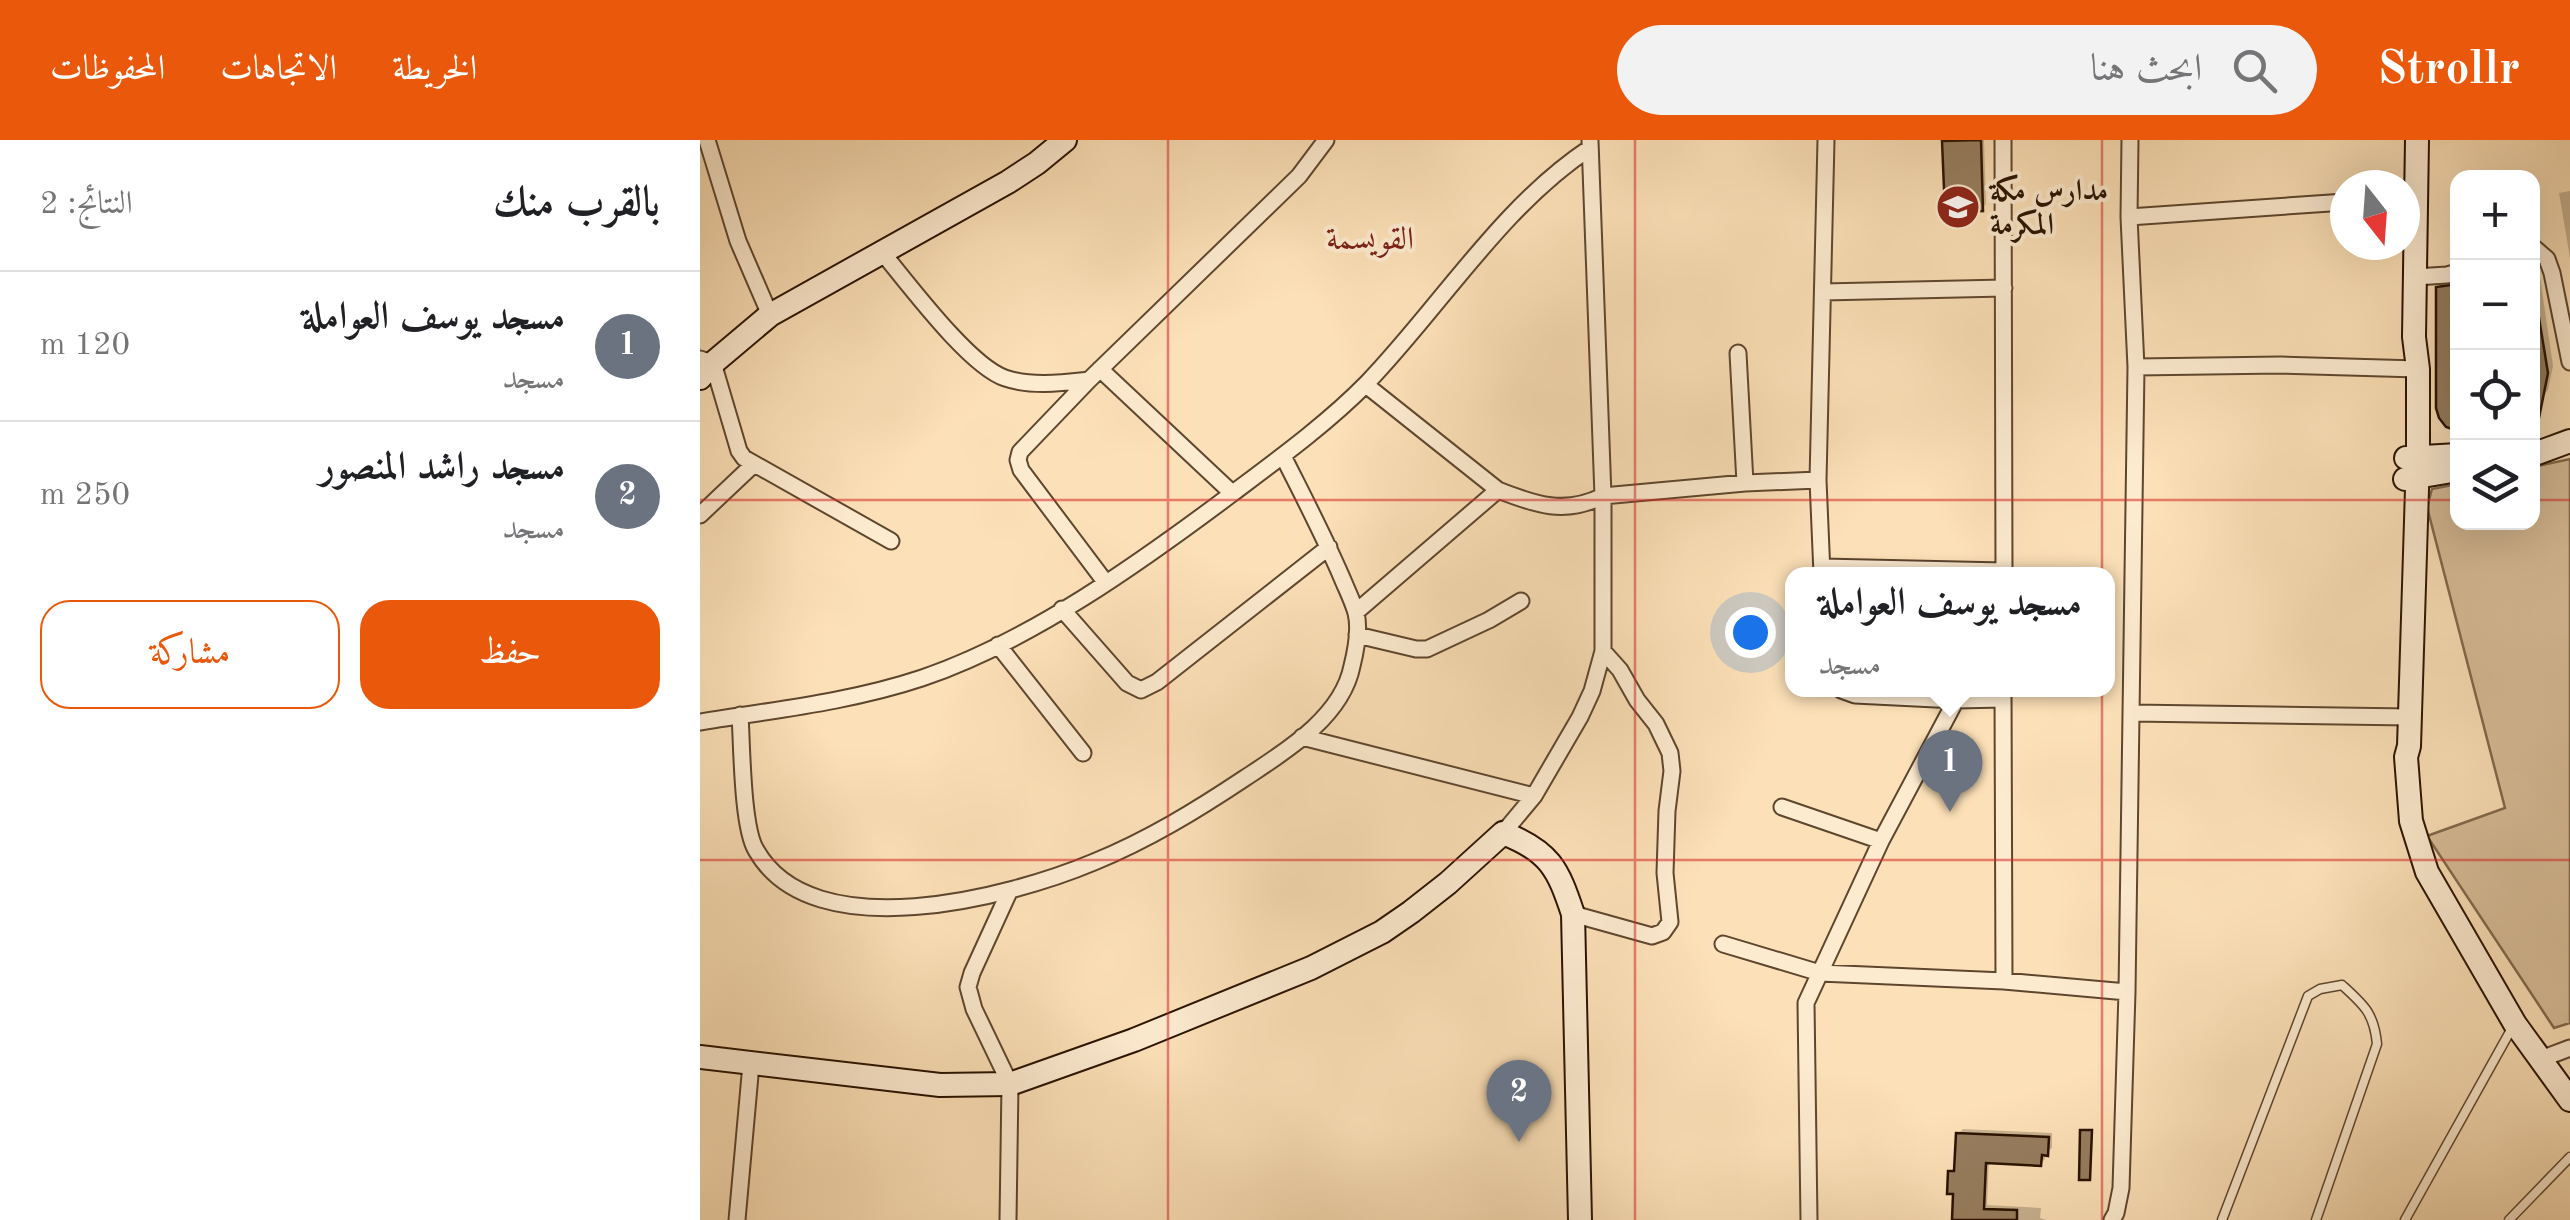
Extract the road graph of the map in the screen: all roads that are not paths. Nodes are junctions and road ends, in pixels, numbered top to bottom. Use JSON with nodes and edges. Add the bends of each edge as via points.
{"nodes":[{"id":1,"x":707,"y":140,"type":"edge"},
{"id":2,"x":1065,"y":140,"type":"edge"},
{"id":3,"x":1326,"y":140,"type":"edge"},
{"id":4,"x":1826,"y":140,"type":"edge"},
{"id":5,"x":2003,"y":140,"type":"edge"},
{"id":6,"x":2130,"y":140,"type":"edge"},
{"id":7,"x":2417,"y":140,"type":"edge"},
{"id":8,"x":1590,"y":144,"type":"edge"},
{"id":9,"x":2414,"y":170,"type":"edge"},
{"id":10,"x":2330,"y":203,"type":"edge"},
{"id":11,"x":2129,"y":217,"type":"junction"},
{"id":12,"x":881,"y":251,"type":"junction"},
{"id":13,"x":2540,"y":253,"type":"edge"},
{"id":14,"x":2414,"y":260,"type":"edge"},
{"id":15,"x":2450,"y":273,"type":"edge"},
{"id":16,"x":2415,"y":277,"type":"junction"},
{"id":17,"x":2004,"y":288,"type":"junction"},
{"id":18,"x":1824,"y":292,"type":"junction"},
{"id":19,"x":770,"y":315,"type":"junction"},
{"id":20,"x":1738,"y":353,"type":"dead end"},
{"id":21,"x":2570,"y":362,"type":"edge"},
{"id":22,"x":704,"y":367,"type":"edge"},
{"id":23,"x":2136,"y":367,"type":"junction"},
{"id":24,"x":2413,"y":369,"type":"junction"},
{"id":25,"x":1095,"y":375,"type":"junction"},
{"id":26,"x":1366,"y":384,"type":"junction"},
{"id":27,"x":2567,"y":442,"type":"edge"},
{"id":28,"x":2540,"y":444,"type":"edge"},
{"id":29,"x":2540,"y":454,"type":"edge"},
{"id":30,"x":1283,"y":456,"type":"junction"},
{"id":31,"x":2450,"y":457,"type":"edge"},
{"id":32,"x":754,"y":464,"type":"junction"},
{"id":33,"x":2412,"y":468,"type":"junction"},
{"id":34,"x":2450,"y":470,"type":"edge"},
{"id":35,"x":1818,"y":480,"type":"junction"},
{"id":36,"x":1745,"y":484,"type":"junction"},
{"id":37,"x":1498,"y":490,"type":"junction"},
{"id":38,"x":1232,"y":494,"type":"junction"},
{"id":39,"x":1604,"y":496,"type":"junction"},
{"id":40,"x":700,"y":515,"type":"edge"},
{"id":41,"x":891,"y":541,"type":"dead end"},
{"id":42,"x":1329,"y":547,"type":"junction"},
{"id":43,"x":1822,"y":567,"type":"edge"},
{"id":44,"x":2004,"y":567,"type":"edge"},
{"id":45,"x":1106,"y":582,"type":"junction"},
{"id":46,"x":1521,"y":601,"type":"dead end"},
{"id":47,"x":1062,"y":610,"type":"junction"},
{"id":48,"x":1356,"y":612,"type":"junction"},
{"id":49,"x":1357,"y":635,"type":"junction"},
{"id":50,"x":998,"y":644,"type":"junction"},
{"id":51,"x":1603,"y":651,"type":"junction"},
{"id":52,"x":1905,"y":697,"type":"edge"},
{"id":53,"x":1980,"y":697,"type":"edge"},
{"id":54,"x":2003,"y":697,"type":"edge"},
{"id":55,"x":1956,"y":700,"type":"junction"},
{"id":56,"x":2132,"y":713,"type":"junction"},
{"id":57,"x":740,"y":716,"type":"junction"},
{"id":58,"x":2404,"y":716,"type":"junction"},
{"id":59,"x":700,"y":722,"type":"edge"},
{"id":60,"x":1302,"y":737,"type":"junction"},
{"id":61,"x":1083,"y":752,"type":"dead end"},
{"id":62,"x":1534,"y":796,"type":"junction"},
{"id":63,"x":1782,"y":807,"type":"dead end"},
{"id":64,"x":1503,"y":834,"type":"junction"},
{"id":65,"x":1881,"y":841,"type":"junction"},
{"id":66,"x":1010,"y":890,"type":"junction"},
{"id":67,"x":1573,"y":914,"type":"junction"},
{"id":68,"x":1723,"y":944,"type":"dead end"},
{"id":69,"x":1820,"y":973,"type":"junction"},
{"id":70,"x":2004,"y":980,"type":"junction"},
{"id":71,"x":2127,"y":992,"type":"junction"},
{"id":72,"x":2515,"y":1024,"type":"junction"},
{"id":73,"x":2570,"y":1048,"type":"edge"},
{"id":74,"x":700,"y":1057,"type":"edge"},
{"id":75,"x":2541,"y":1059,"type":"junction"},
{"id":76,"x":751,"y":1064,"type":"junction"},
{"id":77,"x":1010,"y":1084,"type":"junction"},
{"id":78,"x":2570,"y":1100,"type":"edge"},
{"id":79,"x":2570,"y":1157,"type":"edge"},
{"id":80,"x":737,"y":1220,"type":"edge"},
{"id":81,"x":1008,"y":1220,"type":"edge"},
{"id":82,"x":1580,"y":1220,"type":"edge"},
{"id":83,"x":1810,"y":1220,"type":"edge"},
{"id":84,"x":2112,"y":1220,"type":"edge"},
{"id":85,"x":2222,"y":1220,"type":"edge"},
{"id":86,"x":2316,"y":1220,"type":"edge"},
{"id":87,"x":2405,"y":1220,"type":"edge"},
{"id":88,"x":2509,"y":1220,"type":"edge"}],
"edges":[{"from":1,"to":19,"type":"street","via":[[738,241]]},
{"from":2,"to":12,"type":"street","via":[[1008,182]]},
{"from":3,"to":25,"type":"street","via":[[1298,176]]},
{"from":4,"to":18,"type":"street"},
{"from":5,"to":17,"type":"street"},
{"from":6,"to":11,"type":"street"},
{"from":7,"to":9,"type":"street"},
{"from":8,"to":26,"type":"street","via":[[1529,198]]},
{"from":8,"to":39,"type":"street"},
{"from":10,"to":11,"type":"street"},
{"from":11,"to":23,"type":"street"},
{"from":12,"to":19,"type":"street"},
{"from":12,"to":25,"type":"street","via":[[986,368],[1023,382]]},
{"from":13,"to":21,"type":"street","via":[[2552,273]]},
{"from":14,"to":16,"type":"street"},
{"from":15,"to":16,"type":"street"},
{"from":16,"to":24,"type":"street"},
{"from":17,"to":18,"type":"street"},
{"from":17,"to":44,"type":"street"},
{"from":18,"to":35,"type":"street"},
{"from":19,"to":22,"type":"street"},
{"from":20,"to":36,"type":"street"},
{"from":22,"to":32,"type":"street","via":[[740,451]]},
{"from":23,"to":24,"type":"street"},
{"from":23,"to":56,"type":"street"},
{"from":24,"to":33,"type":"street"},
{"from":25,"to":38,"type":"street"},
{"from":25,"to":45,"type":"street","via":[[1018,460]]},
{"from":26,"to":30,"type":"street"},
{"from":26,"to":37,"type":"street"},
{"from":27,"to":28,"type":"street"},
{"from":27,"to":29,"type":"street"},
{"from":30,"to":38,"type":"street"},
{"from":30,"to":42,"type":"street"},
{"from":31,"to":33,"type":"street"},
{"from":32,"to":40,"type":"street"},
{"from":32,"to":41,"type":"street"},
{"from":33,"to":34,"type":"street"},
{"from":33,"to":58,"type":"street"},
{"from":35,"to":36,"type":"street"},
{"from":35,"to":43,"type":"street"},
{"from":36,"to":39,"type":"street"},
{"from":37,"to":39,"type":"street","via":[[1571,508]]},
{"from":37,"to":48,"type":"street"},
{"from":38,"to":45,"type":"street"},
{"from":39,"to":51,"type":"street"},
{"from":42,"to":47,"type":"street","via":[[1141,690],[1127,683]]},
{"from":42,"to":48,"type":"street"},
{"from":45,"to":47,"type":"street"},
{"from":46,"to":49,"type":"street","via":[[1426,649]]},
{"from":47,"to":50,"type":"street"},
{"from":48,"to":49,"type":"street"},
{"from":49,"to":60,"type":"street","via":[[1347,684]]},
{"from":50,"to":57,"type":"street","via":[[872,693]]},
{"from":50,"to":61,"type":"street"},
{"from":51,"to":62,"type":"street","via":[[1586,704]]},
{"from":51,"to":67,"type":"street","via":[[1670,753],[1670,922],[1652,936]]},
{"from":52,"to":55,"type":"street"},
{"from":53,"to":55,"type":"street"},
{"from":54,"to":70,"type":"street"},
{"from":55,"to":65,"type":"street"},
{"from":56,"to":58,"type":"street"},
{"from":56,"to":71,"type":"street"},
{"from":57,"to":59,"type":"street"},
{"from":57,"to":66,"type":"street","via":[[754,849],[788,884],[818,899],[879,908]]},
{"from":58,"to":72,"type":"street","via":[[2401,747],[2417,847]]},
{"from":60,"to":62,"type":"street"},
{"from":60,"to":66,"type":"street","via":[[1158,832]]},
{"from":62,"to":64,"type":"street"},
{"from":63,"to":65,"type":"street"},
{"from":64,"to":67,"type":"street","via":[[1542,854],[1562,879]]},
{"from":64,"to":77,"type":"street","via":[[1411,912],[1312,968]]},
{"from":65,"to":69,"type":"street"},
{"from":66,"to":77,"type":"street","via":[[968,987]]},
{"from":67,"to":82,"type":"street"},
{"from":68,"to":69,"type":"street"},
{"from":69,"to":70,"type":"street"},
{"from":69,"to":83,"type":"street","via":[[1806,1003]]},
{"from":70,"to":71,"type":"street"},
{"from":71,"to":84,"type":"street","via":[[2121,1188]]},
{"from":72,"to":75,"type":"street"},
{"from":72,"to":87,"type":"lane"},
{"from":73,"to":75,"type":"street"},
{"from":74,"to":76,"type":"street"},
{"from":75,"to":78,"type":"street"},
{"from":76,"to":77,"type":"street","via":[[940,1085]]},
{"from":76,"to":80,"type":"street"},
{"from":77,"to":81,"type":"street"},
{"from":79,"to":88,"type":"lane"},
{"from":85,"to":86,"type":"lane","via":[[2308,996],[2342,985],[2375,1022],[2377,1044]]}]}
